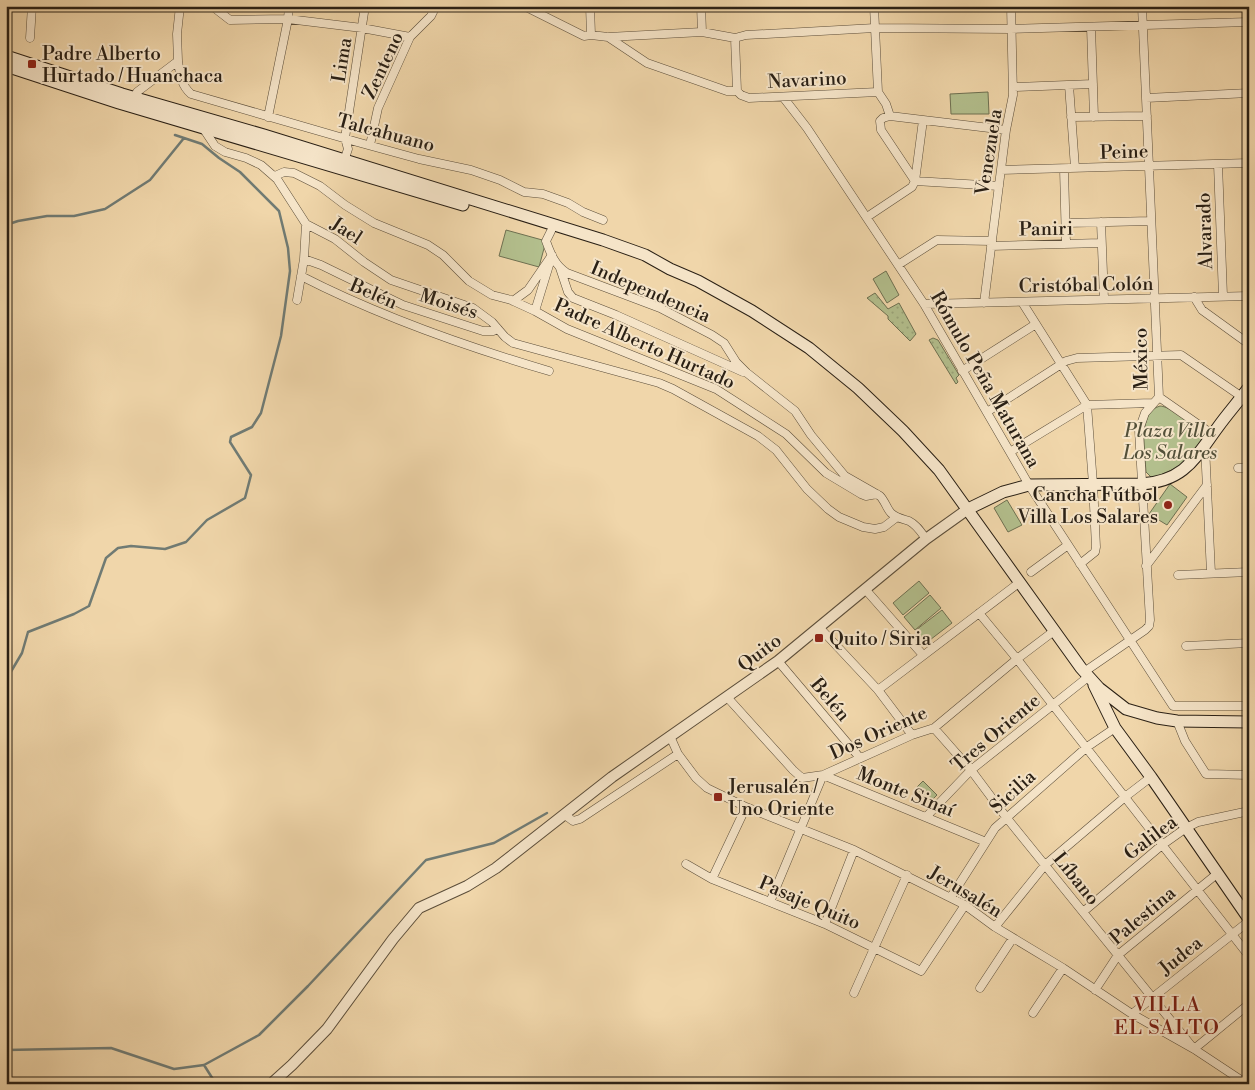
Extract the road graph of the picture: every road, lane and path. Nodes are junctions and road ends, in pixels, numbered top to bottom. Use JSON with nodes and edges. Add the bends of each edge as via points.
{"nodes":[{"id":1,"x":32,"y":6,"type":"edge"},
{"id":2,"x":180,"y":6,"type":"edge"},
{"id":3,"x":212,"y":6,"type":"edge"},
{"id":4,"x":289,"y":6,"type":"edge"},
{"id":5,"x":365,"y":6,"type":"edge"},
{"id":6,"x":436,"y":6,"type":"edge"},
{"id":7,"x":524,"y":6,"type":"edge"},
{"id":8,"x":590,"y":6,"type":"edge"},
{"id":9,"x":701,"y":6,"type":"edge"},
{"id":10,"x":874,"y":6,"type":"edge"},
{"id":11,"x":1011,"y":6,"type":"edge"},
{"id":12,"x":1142,"y":6,"type":"edge"},
{"id":13,"x":288,"y":19,"type":"junction"},
{"id":14,"x":1249,"y":22,"type":"edge"},
{"id":15,"x":1143,"y":25,"type":"junction"},
{"id":16,"x":1090,"y":27,"type":"junction"},
{"id":17,"x":362,"y":28,"type":"junction"},
{"id":18,"x":875,"y":28,"type":"junction"},
{"id":19,"x":1011,"y":29,"type":"junction"},
{"id":20,"x":702,"y":32,"type":"junction"},
{"id":21,"x":591,"y":35,"type":"junction"},
{"id":22,"x":410,"y":37,"type":"junction"},
{"id":23,"x":608,"y":37,"type":"junction"},
{"id":24,"x":30,"y":38,"type":"dead end"},
{"id":25,"x":736,"y":38,"type":"junction"},
{"id":26,"x":6,"y":56,"type":"edge"},
{"id":27,"x":178,"y":61,"type":"junction"},
{"id":28,"x":6,"y":66,"type":"edge"},
{"id":29,"x":1093,"y":84,"type":"junction"},
{"id":30,"x":1069,"y":85,"type":"junction"},
{"id":31,"x":1014,"y":87,"type":"junction"},
{"id":32,"x":737,"y":91,"type":"junction"},
{"id":33,"x":878,"y":92,"type":"junction"},
{"id":34,"x":1249,"y":93,"type":"edge"},
{"id":35,"x":783,"y":97,"type":"junction"},
{"id":36,"x":1146,"y":98,"type":"junction"},
{"id":37,"x":132,"y":102,"type":"junction"},
{"id":38,"x":890,"y":116,"type":"junction"},
{"id":39,"x":1147,"y":116,"type":"junction"},
{"id":40,"x":268,"y":117,"type":"junction"},
{"id":41,"x":1071,"y":117,"type":"junction"},
{"id":42,"x":1094,"y":117,"type":"junction"},
{"id":43,"x":923,"y":120,"type":"junction"},
{"id":44,"x":203,"y":128,"type":"junction"},
{"id":45,"x":1006,"y":130,"type":"junction"},
{"id":46,"x":345,"y":138,"type":"junction"},
{"id":47,"x":356,"y":142,"type":"junction"},
{"id":48,"x":370,"y":145,"type":"junction"},
{"id":49,"x":344,"y":159,"type":"junction"},
{"id":50,"x":1249,"y":163,"type":"edge"},
{"id":51,"x":1218,"y":164,"type":"junction"},
{"id":52,"x":1149,"y":166,"type":"junction"},
{"id":53,"x":1075,"y":168,"type":"junction"},
{"id":54,"x":1064,"y":169,"type":"junction"},
{"id":55,"x":1001,"y":170,"type":"junction"},
{"id":56,"x":275,"y":176,"type":"junction"},
{"id":57,"x":915,"y":180,"type":"junction"},
{"id":58,"x":999,"y":186,"type":"junction"},
{"id":59,"x":459,"y":199,"type":"junction"},
{"id":60,"x":867,"y":217,"type":"junction"},
{"id":61,"x":603,"y":220,"type":"dead end"},
{"id":62,"x":1151,"y":221,"type":"junction"},
{"id":63,"x":1101,"y":222,"type":"junction"},
{"id":64,"x":1066,"y":223,"type":"junction"},
{"id":65,"x":306,"y":224,"type":"junction"},
{"id":66,"x":551,"y":231,"type":"junction"},
{"id":67,"x":992,"y":243,"type":"junction"},
{"id":68,"x":1102,"y":243,"type":"junction"},
{"id":69,"x":1066,"y":244,"type":"junction"},
{"id":70,"x":552,"y":255,"type":"junction"},
{"id":71,"x":304,"y":259,"type":"junction"},
{"id":72,"x":898,"y":265,"type":"junction"},
{"id":73,"x":560,"y":268,"type":"junction"},
{"id":74,"x":670,"y":269,"type":"junction"},
{"id":75,"x":301,"y":276,"type":"junction"},
{"id":76,"x":1222,"y":296,"type":"junction"},
{"id":77,"x":1249,"y":296,"type":"edge"},
{"id":78,"x":1194,"y":297,"type":"junction"},
{"id":79,"x":1154,"y":298,"type":"junction"},
{"id":80,"x":297,"y":300,"type":"dead end"},
{"id":81,"x":510,"y":300,"type":"junction"},
{"id":82,"x":1104,"y":300,"type":"junction"},
{"id":83,"x":1022,"y":302,"type":"junction"},
{"id":84,"x":984,"y":303,"type":"junction"},
{"id":85,"x":924,"y":304,"type":"junction"},
{"id":86,"x":535,"y":311,"type":"junction"},
{"id":87,"x":1036,"y":324,"type":"junction"},
{"id":88,"x":498,"y":329,"type":"junction"},
{"id":89,"x":1249,"y":344,"type":"edge"},
{"id":90,"x":1157,"y":355,"type":"junction"},
{"id":91,"x":1061,"y":364,"type":"junction"},
{"id":92,"x":549,"y":371,"type":"dead end"},
{"id":93,"x":962,"y":371,"type":"junction"},
{"id":94,"x":748,"y":374,"type":"junction"},
{"id":95,"x":1249,"y":387,"type":"edge"},
{"id":96,"x":1159,"y":397,"type":"junction"},
{"id":97,"x":1242,"y":397,"type":"junction"},
{"id":98,"x":1152,"y":403,"type":"junction"},
{"id":99,"x":1087,"y":405,"type":"junction"},
{"id":100,"x":987,"y":412,"type":"junction"},
{"id":101,"x":1212,"y":434,"type":"junction"},
{"id":102,"x":1205,"y":446,"type":"junction"},
{"id":103,"x":1010,"y":452,"type":"junction"},
{"id":104,"x":1238,"y":468,"type":"dead end"},
{"id":105,"x":1249,"y":468,"type":"edge"},
{"id":106,"x":1029,"y":484,"type":"junction"},
{"id":107,"x":1094,"y":484,"type":"junction"},
{"id":108,"x":1141,"y":484,"type":"junction"},
{"id":109,"x":1207,"y":485,"type":"junction"},
{"id":110,"x":877,"y":494,"type":"junction"},
{"id":111,"x":968,"y":509,"type":"junction"},
{"id":112,"x":897,"y":517,"type":"junction"},
{"id":113,"x":926,"y":539,"type":"junction"},
{"id":114,"x":1068,"y":545,"type":"junction"},
{"id":115,"x":1080,"y":564,"type":"junction"},
{"id":116,"x":1146,"y":566,"type":"junction"},
{"id":117,"x":1031,"y":572,"type":"dead end"},
{"id":118,"x":1249,"y":572,"type":"edge"},
{"id":119,"x":1211,"y":573,"type":"junction"},
{"id":120,"x":1178,"y":575,"type":"dead end"},
{"id":121,"x":1020,"y":582,"type":"junction"},
{"id":122,"x":865,"y":589,"type":"junction"},
{"id":123,"x":978,"y":613,"type":"junction"},
{"id":124,"x":819,"y":627,"type":"junction"},
{"id":125,"x":1054,"y":631,"type":"junction"},
{"id":126,"x":1129,"y":640,"type":"junction"},
{"id":127,"x":1249,"y":643,"type":"edge"},
{"id":128,"x":1186,"y":646,"type":"dead end"},
{"id":129,"x":924,"y":655,"type":"junction"},
{"id":130,"x":1017,"y":659,"type":"junction"},
{"id":131,"x":778,"y":661,"type":"junction"},
{"id":132,"x":1088,"y":677,"type":"junction"},
{"id":133,"x":878,"y":690,"type":"junction"},
{"id":134,"x":727,"y":698,"type":"junction"},
{"id":135,"x":1053,"y":704,"type":"junction"},
{"id":136,"x":1249,"y":706,"type":"edge"},
{"id":137,"x":1177,"y":722,"type":"junction"},
{"id":138,"x":1249,"y":722,"type":"edge"},
{"id":139,"x":934,"y":728,"type":"junction"},
{"id":140,"x":1115,"y":728,"type":"junction"},
{"id":141,"x":912,"y":735,"type":"junction"},
{"id":142,"x":670,"y":736,"type":"junction"},
{"id":143,"x":1087,"y":747,"type":"junction"},
{"id":144,"x":678,"y":754,"type":"junction"},
{"id":145,"x":860,"y":758,"type":"junction"},
{"id":146,"x":971,"y":770,"type":"junction"},
{"id":147,"x":823,"y":775,"type":"junction"},
{"id":148,"x":1249,"y":775,"type":"edge"},
{"id":149,"x":1151,"y":777,"type":"junction"},
{"id":150,"x":1125,"y":796,"type":"junction"},
{"id":151,"x":746,"y":807,"type":"junction"},
{"id":152,"x":1249,"y":811,"type":"edge"},
{"id":153,"x":564,"y":815,"type":"junction"},
{"id":154,"x":926,"y":817,"type":"junction"},
{"id":155,"x":1006,"y":817,"type":"junction"},
{"id":156,"x":802,"y":828,"type":"junction"},
{"id":157,"x":1186,"y":828,"type":"junction"},
{"id":158,"x":986,"y":842,"type":"junction"},
{"id":159,"x":1162,"y":845,"type":"junction"},
{"id":160,"x":854,"y":850,"type":"junction"},
{"id":161,"x":686,"y":864,"type":"dead end"},
{"id":162,"x":1045,"y":865,"type":"junction"},
{"id":163,"x":1218,"y":873,"type":"junction"},
{"id":164,"x":907,"y":875,"type":"junction"},
{"id":165,"x":712,"y":879,"type":"junction"},
{"id":166,"x":1198,"y":890,"type":"junction"},
{"id":167,"x":951,"y":897,"type":"junction"},
{"id":168,"x":770,"y":902,"type":"junction"},
{"id":169,"x":964,"y":905,"type":"junction"},
{"id":170,"x":1083,"y":912,"type":"junction"},
{"id":171,"x":1249,"y":920,"type":"edge"},
{"id":172,"x":825,"y":924,"type":"junction"},
{"id":173,"x":996,"y":928,"type":"junction"},
{"id":174,"x":1232,"y":934,"type":"junction"},
{"id":175,"x":1013,"y":938,"type":"junction"},
{"id":176,"x":874,"y":948,"type":"junction"},
{"id":177,"x":1118,"y":955,"type":"junction"},
{"id":178,"x":1249,"y":956,"type":"edge"},
{"id":179,"x":1063,"y":968,"type":"junction"},
{"id":180,"x":980,"y":988,"type":"dead end"},
{"id":181,"x":1095,"y":990,"type":"junction"},
{"id":182,"x":854,"y":993,"type":"dead end"},
{"id":183,"x":1152,"y":998,"type":"junction"},
{"id":184,"x":1249,"y":1004,"type":"edge"},
{"id":185,"x":1033,"y":1013,"type":"dead end"},
{"id":186,"x":1132,"y":1014,"type":"junction"},
{"id":187,"x":1194,"y":1049,"type":"junction"},
{"id":188,"x":271,"y":1084,"type":"edge"},
{"id":189,"x":1247,"y":1084,"type":"edge"}],
"edges":[{"from":1,"to":24,"type":"street"},
{"from":2,"to":27,"type":"street","name":"Talcahuano"},
{"from":3,"to":13,"type":"street","via":[[230,20]]},
{"from":4,"to":13,"type":"street"},
{"from":5,"to":17,"type":"street","name":"Lima"},
{"from":6,"to":22,"type":"street","name":"Zenteno","via":[[431,16]]},
{"from":7,"to":21,"type":"street","via":[[581,35]]},
{"from":8,"to":21,"type":"street"},
{"from":9,"to":20,"type":"street"},
{"from":10,"to":18,"type":"street"},
{"from":11,"to":19,"type":"street","name":"Venezuela"},
{"from":12,"to":15,"type":"street","name":"México"},
{"from":13,"to":17,"type":"street"},
{"from":13,"to":40,"type":"street"},
{"from":14,"to":15,"type":"street"},
{"from":15,"to":16,"type":"street"},
{"from":15,"to":36,"type":"street","name":"México"},
{"from":16,"to":19,"type":"street"},
{"from":16,"to":29,"type":"street"},
{"from":17,"to":22,"type":"street"},
{"from":17,"to":46,"type":"street","name":"Lima"},
{"from":18,"to":19,"type":"street"},
{"from":18,"to":25,"type":"street"},
{"from":18,"to":33,"type":"street"},
{"from":19,"to":31,"type":"street","name":"Venezuela"},
{"from":20,"to":23,"type":"street"},
{"from":20,"to":25,"type":"street"},
{"from":21,"to":23,"type":"street"},
{"from":22,"to":48,"type":"street","name":"Zenteno","via":[[378,108]]},
{"from":23,"to":32,"type":"street","name":"Navarino","via":[[647,63],[727,91]]},
{"from":25,"to":32,"type":"street"},
{"from":26,"to":37,"type":"main road"},
{"from":27,"to":37,"type":"street","via":[[137,92]]},
{"from":27,"to":40,"type":"street","name":"Talcahuano","via":[[180,80],[191,94]]},
{"from":28,"to":37,"type":"main road"},
{"from":29,"to":30,"type":"street"},
{"from":29,"to":42,"type":"street"},
{"from":30,"to":31,"type":"street"},
{"from":30,"to":41,"type":"street"},
{"from":31,"to":45,"type":"street","name":"Venezuela"},
{"from":32,"to":35,"type":"street","name":"Navarino","via":[[749,98]]},
{"from":33,"to":35,"type":"street","name":"Navarino"},
{"from":33,"to":38,"type":"street"},
{"from":34,"to":36,"type":"street"},
{"from":35,"to":60,"type":"street","name":"Rómulo Peña Maturana"},
{"from":36,"to":39,"type":"street","name":"México"},
{"from":37,"to":44,"type":"main road"},
{"from":37,"to":49,"type":"main road"},
{"from":38,"to":43,"type":"street"},
{"from":38,"to":57,"type":"street","via":[[881,119],[880,126]]},
{"from":39,"to":42,"type":"street"},
{"from":39,"to":52,"type":"street","name":"México"},
{"from":40,"to":46,"type":"street","name":"Talcahuano"},
{"from":41,"to":42,"type":"street"},
{"from":41,"to":53,"type":"street"},
{"from":43,"to":45,"type":"street"},
{"from":43,"to":57,"type":"street"},
{"from":44,"to":49,"type":"main road"},
{"from":44,"to":56,"type":"street","name":"Jael","via":[[215,146],[261,164]]},
{"from":45,"to":55,"type":"street","name":"Venezuela"},
{"from":46,"to":47,"type":"street","name":"Talcahuano"},
{"from":46,"to":49,"type":"street","name":"Lima"},
{"from":47,"to":48,"type":"street","name":"Talcahuano"},
{"from":47,"to":49,"type":"street"},
{"from":48,"to":61,"type":"street","name":"Talcahuano","via":[[471,170],[524,192],[543,194],[568,203]]},
{"from":49,"to":59,"type":"main road"},
{"from":50,"to":51,"type":"street","name":"Peine"},
{"from":51,"to":52,"type":"street","name":"Peine"},
{"from":51,"to":76,"type":"street","name":"Alvarado"},
{"from":52,"to":53,"type":"street","name":"Peine"},
{"from":52,"to":62,"type":"street","name":"México"},
{"from":53,"to":54,"type":"street","name":"Peine"},
{"from":54,"to":55,"type":"street","name":"Peine"},
{"from":54,"to":64,"type":"street"},
{"from":55,"to":58,"type":"street","name":"Venezuela"},
{"from":56,"to":65,"type":"street","name":"Jael"},
{"from":56,"to":81,"type":"street","name":"Padre Alberto Hurtado","via":[[284,172],[294,173],[320,186],[374,223],[443,255],[469,281],[492,295]]},
{"from":57,"to":58,"type":"street"},
{"from":57,"to":60,"type":"street","via":[[912,187]]},
{"from":58,"to":67,"type":"street","name":"Venezuela"},
{"from":59,"to":66,"type":"main road"},
{"from":59,"to":74,"type":"main road","via":[[620,245]]},
{"from":60,"to":72,"type":"street","name":"Rómulo Peña Maturana"},
{"from":62,"to":63,"type":"street","name":"Paniri"},
{"from":62,"to":79,"type":"street","name":"México"},
{"from":63,"to":64,"type":"street","name":"Paniri"},
{"from":63,"to":68,"type":"street"},
{"from":64,"to":69,"type":"street"},
{"from":65,"to":71,"type":"street"},
{"from":65,"to":88,"type":"street","name":"Jael","via":[[335,239],[391,280],[473,308]]},
{"from":66,"to":70,"type":"street","via":[[546,241]]},
{"from":66,"to":74,"type":"main road"},
{"from":67,"to":69,"type":"street","name":"Paniri"},
{"from":67,"to":72,"type":"street","name":"Paniri","via":[[937,240]]},
{"from":67,"to":84,"type":"street","name":"Venezuela"},
{"from":68,"to":69,"type":"street","name":"Paniri"},
{"from":68,"to":82,"type":"street"},
{"from":70,"to":73,"type":"street"},
{"from":70,"to":81,"type":"street","via":[[528,290]]},
{"from":70,"to":86,"type":"street","name":"Padre Alberto Hurtado"},
{"from":71,"to":75,"type":"street"},
{"from":71,"to":88,"type":"street","name":"Moisés","via":[[403,305],[483,331]]},
{"from":72,"to":85,"type":"street","name":"Rómulo Peña Maturana"},
{"from":73,"to":94,"type":"street","name":"Independencia","via":[[660,308],[712,335],[724,343]]},
{"from":73,"to":94,"type":"street","via":[[573,298]]},
{"from":74,"to":111,"type":"main road","via":[[752,311],[793,336],[832,366],[917,445]]},
{"from":75,"to":80,"type":"street"},
{"from":75,"to":92,"type":"street","name":"Belén","via":[[407,325]]},
{"from":76,"to":77,"type":"street","name":"Cristóbal Colón"},
{"from":76,"to":78,"type":"street","name":"Cristóbal Colón"},
{"from":78,"to":79,"type":"street","name":"Cristóbal Colón"},
{"from":78,"to":89,"type":"street","via":[[1202,310]]},
{"from":79,"to":82,"type":"street","name":"Cristóbal Colón"},
{"from":79,"to":90,"type":"street","name":"México"},
{"from":81,"to":86,"type":"street","name":"Padre Alberto Hurtado"},
{"from":82,"to":83,"type":"street","name":"Cristóbal Colón"},
{"from":83,"to":84,"type":"street","name":"Cristóbal Colón"},
{"from":83,"to":87,"type":"street"},
{"from":84,"to":85,"type":"street","name":"Cristóbal Colón"},
{"from":85,"to":93,"type":"street","name":"Rómulo Peña Maturana"},
{"from":86,"to":110,"type":"street","name":"Padre Alberto Hurtado","via":[[567,329],[716,389],[786,434],[826,473],[861,494]]},
{"from":87,"to":91,"type":"street"},
{"from":87,"to":93,"type":"street"},
{"from":88,"to":112,"type":"street","name":"Moisés","via":[[513,343],[673,389],[758,436],[776,450],[807,489],[839,517],[875,529],[884,527]]},
{"from":90,"to":91,"type":"street","via":[[1077,358]]},
{"from":90,"to":96,"type":"street","name":"México"},
{"from":90,"to":97,"type":"street","via":[[1184,356]]},
{"from":91,"to":99,"type":"street"},
{"from":91,"to":100,"type":"street"},
{"from":93,"to":100,"type":"street","name":"Rómulo Peña Maturana"},
{"from":94,"to":110,"type":"street","name":"Independencia","via":[[795,411],[846,476]]},
{"from":95,"to":97,"type":"main road"},
{"from":96,"to":98,"type":"street","name":"México"},
{"from":96,"to":101,"type":"street"},
{"from":97,"to":101,"type":"main road"},
{"from":98,"to":99,"type":"street"},
{"from":98,"to":108,"type":"street","name":"México","via":[[1142,417],[1139,430]]},
{"from":99,"to":103,"type":"street"},
{"from":99,"to":107,"type":"street"},
{"from":100,"to":103,"type":"street","name":"Rómulo Peña Maturana"},
{"from":101,"to":102,"type":"main road"},
{"from":102,"to":108,"type":"main road","via":[[1192,463],[1175,476],[1157,483]]},
{"from":102,"to":109,"type":"street"},
{"from":103,"to":106,"type":"street","name":"Rómulo Peña Maturana"},
{"from":104,"to":105,"type":"street"},
{"from":106,"to":107,"type":"main road"},
{"from":106,"to":111,"type":"main road"},
{"from":106,"to":114,"type":"street","name":"Rómulo Peña Maturana"},
{"from":107,"to":108,"type":"main road"},
{"from":107,"to":115,"type":"street","via":[[1096,550]]},
{"from":108,"to":116,"type":"street","name":"México"},
{"from":109,"to":116,"type":"street"},
{"from":109,"to":119,"type":"street"},
{"from":110,"to":112,"type":"street","name":"Independencia"},
{"from":111,"to":113,"type":"street","name":"Quito"},
{"from":111,"to":121,"type":"main road"},
{"from":112,"to":113,"type":"street","name":"Independencia","via":[[919,528]]},
{"from":113,"to":122,"type":"street","name":"Quito"},
{"from":114,"to":115,"type":"street","name":"Rómulo Peña Maturana"},
{"from":114,"to":117,"type":"street"},
{"from":115,"to":126,"type":"street","name":"Rómulo Peña Maturana"},
{"from":116,"to":126,"type":"street","name":"México","via":[[1150,623]]},
{"from":118,"to":119,"type":"street"},
{"from":119,"to":120,"type":"street"},
{"from":121,"to":123,"type":"street"},
{"from":121,"to":125,"type":"main road"},
{"from":122,"to":124,"type":"street","name":"Quito"},
{"from":122,"to":129,"type":"street"},
{"from":123,"to":129,"type":"street"},
{"from":123,"to":130,"type":"street"},
{"from":124,"to":131,"type":"street","name":"Quito"},
{"from":124,"to":133,"type":"street"},
{"from":125,"to":130,"type":"street","name":"Dos Oriente"},
{"from":125,"to":132,"type":"main road"},
{"from":126,"to":132,"type":"street","name":"México"},
{"from":126,"to":136,"type":"street","name":"Rómulo Peña Maturana","via":[[1173,706]]},
{"from":127,"to":128,"type":"street"},
{"from":129,"to":133,"type":"street"},
{"from":130,"to":135,"type":"street"},
{"from":130,"to":139,"type":"street","name":"Dos Oriente"},
{"from":131,"to":134,"type":"street","name":"Quito"},
{"from":131,"to":145,"type":"street","name":"Belén"},
{"from":132,"to":135,"type":"street","name":"Tres Oriente"},
{"from":132,"to":137,"type":"main road","via":[[1126,710]]},
{"from":132,"to":140,"type":"main road"},
{"from":133,"to":141,"type":"street"},
{"from":134,"to":142,"type":"street","name":"Quito"},
{"from":134,"to":147,"type":"street","name":"Monte Sinaí","via":[[802,778]]},
{"from":135,"to":143,"type":"street"},
{"from":135,"to":146,"type":"street","name":"Tres Oriente"},
{"from":137,"to":138,"type":"main road"},
{"from":137,"to":148,"type":"street","via":[[1206,774]]},
{"from":139,"to":141,"type":"street","name":"Dos Oriente"},
{"from":139,"to":146,"type":"street","name":"Líbano"},
{"from":140,"to":143,"type":"street","name":"Sicilia"},
{"from":140,"to":149,"type":"main road"},
{"from":141,"to":145,"type":"street","name":"Dos Oriente"},
{"from":142,"to":144,"type":"street","name":"Jerusalén"},
{"from":142,"to":153,"type":"street","name":"Quito"},
{"from":143,"to":150,"type":"street"},
{"from":143,"to":155,"type":"street","name":"Sicilia"},
{"from":144,"to":151,"type":"street","name":"Jerusalén","via":[[701,783]]},
{"from":144,"to":153,"type":"street","via":[[576,821]]},
{"from":145,"to":147,"type":"street","name":"Dos Oriente"},
{"from":146,"to":154,"type":"street","name":"Tres Oriente"},
{"from":146,"to":155,"type":"street","name":"Líbano"},
{"from":147,"to":154,"type":"street","name":"Monte Sinaí"},
{"from":147,"to":156,"type":"street","name":"Dos Oriente"},
{"from":149,"to":150,"type":"street"},
{"from":149,"to":157,"type":"main road"},
{"from":150,"to":159,"type":"street"},
{"from":150,"to":162,"type":"street"},
{"from":151,"to":156,"type":"street","name":"Jerusalén"},
{"from":151,"to":165,"type":"street"},
{"from":152,"to":157,"type":"street","name":"Galilea","via":[[1198,822]]},
{"from":153,"to":188,"type":"street","name":"Quito","via":[[496,868],[467,886],[424,905],[413,914],[327,1029]]},
{"from":154,"to":158,"type":"street","name":"Monte Sinaí"},
{"from":155,"to":158,"type":"street","name":"Sicilia"},
{"from":155,"to":162,"type":"street","name":"Líbano"},
{"from":156,"to":160,"type":"street","name":"Jerusalén"},
{"from":156,"to":168,"type":"street","name":"Dos Oriente"},
{"from":157,"to":159,"type":"street","name":"Galilea"},
{"from":157,"to":163,"type":"main road"},
{"from":158,"to":167,"type":"street","name":"Sicilia"},
{"from":159,"to":166,"type":"street"},
{"from":159,"to":170,"type":"street","name":"Galilea"},
{"from":160,"to":164,"type":"street","name":"Jerusalén"},
{"from":160,"to":172,"type":"street"},
{"from":161,"to":165,"type":"street","name":"Pasaje Quito"},
{"from":162,"to":170,"type":"street","name":"Líbano"},
{"from":162,"to":173,"type":"street"},
{"from":163,"to":166,"type":"street","name":"Palestina"},
{"from":163,"to":171,"type":"main road"},
{"from":164,"to":167,"type":"street","name":"Jerusalén"},
{"from":164,"to":176,"type":"street"},
{"from":165,"to":168,"type":"street","name":"Pasaje Quito"},
{"from":166,"to":174,"type":"street"},
{"from":166,"to":177,"type":"street","name":"Palestina"},
{"from":167,"to":169,"type":"street","name":"Jerusalén"},
{"from":168,"to":172,"type":"street","name":"Pasaje Quito"},
{"from":169,"to":173,"type":"street","name":"Jerusalén"},
{"from":169,"to":176,"type":"street","name":"Pasaje Quito","via":[[921,971]]},
{"from":170,"to":177,"type":"street","name":"Líbano"},
{"from":171,"to":174,"type":"street","name":"Judea"},
{"from":172,"to":176,"type":"street","name":"Pasaje Quito"},
{"from":173,"to":175,"type":"street","name":"Jerusalén"},
{"from":174,"to":178,"type":"street"},
{"from":174,"to":183,"type":"street","name":"Judea"},
{"from":175,"to":179,"type":"street","name":"Jerusalén"},
{"from":175,"to":180,"type":"street"},
{"from":176,"to":182,"type":"street"},
{"from":177,"to":181,"type":"street","name":"Palestina"},
{"from":177,"to":183,"type":"street","name":"Líbano"},
{"from":179,"to":181,"type":"street","name":"Jerusalén"},
{"from":179,"to":185,"type":"street"},
{"from":181,"to":186,"type":"street","name":"Jerusalén"},
{"from":183,"to":186,"type":"street","name":"Judea"},
{"from":183,"to":187,"type":"street","name":"Líbano"},
{"from":184,"to":187,"type":"street"},
{"from":186,"to":187,"type":"street","name":"Jerusalén"},
{"from":187,"to":189,"type":"street","name":"Jerusalén"}]}
